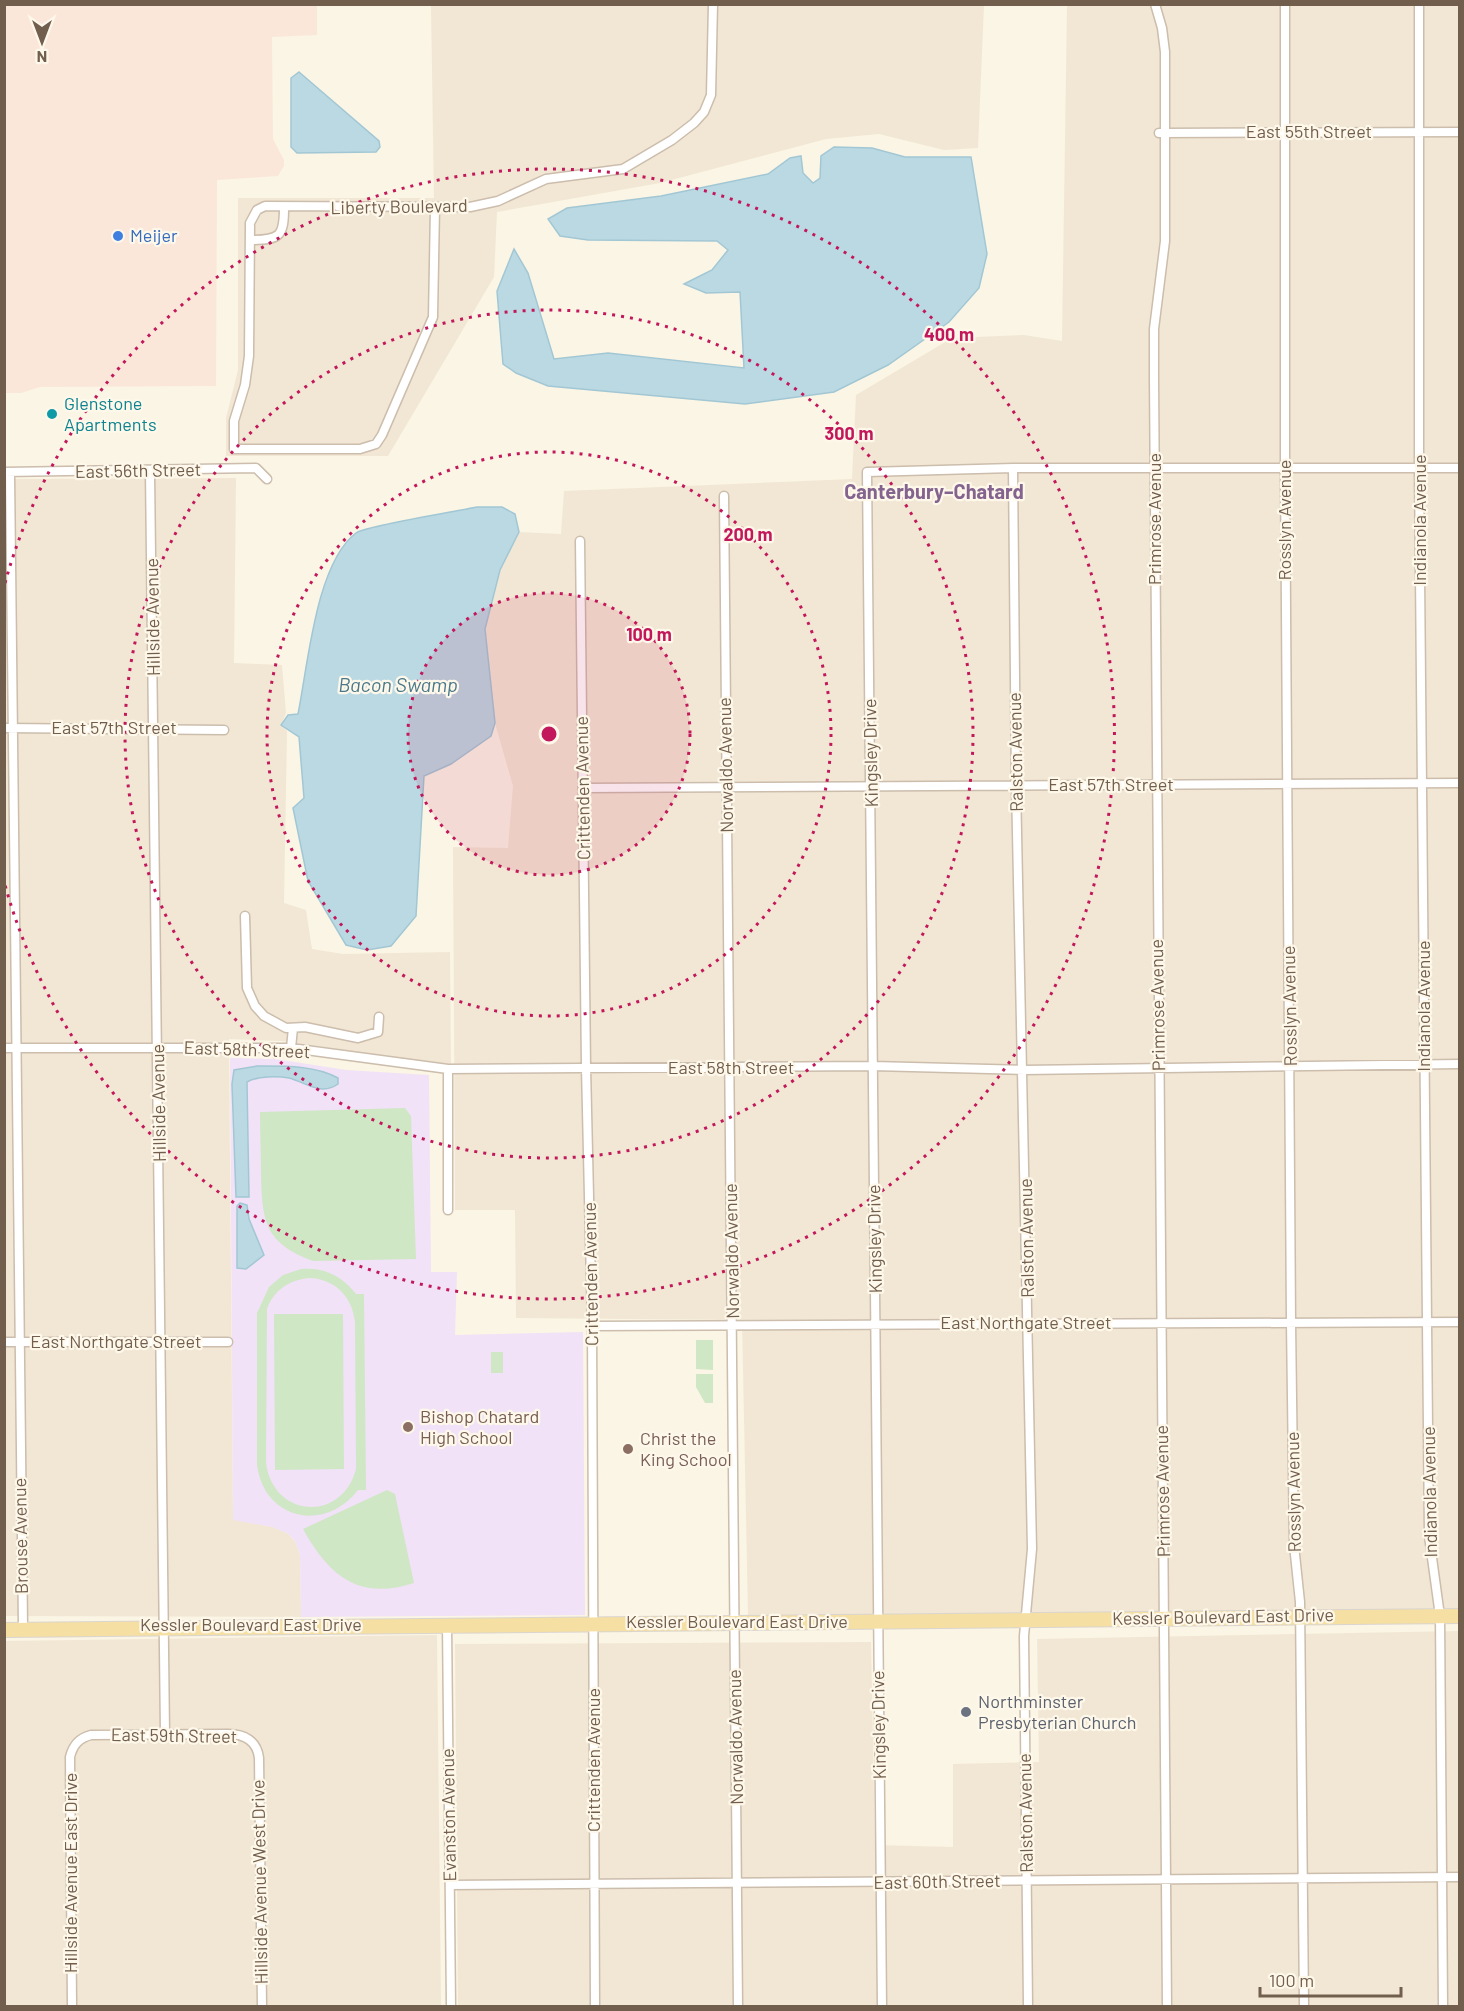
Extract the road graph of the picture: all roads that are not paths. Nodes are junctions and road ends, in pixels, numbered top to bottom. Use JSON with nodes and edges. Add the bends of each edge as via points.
{"nodes":[{"id":1,"x":713,"y":4,"type":"edge"},
{"id":2,"x":1155,"y":4,"type":"edge"},
{"id":3,"x":1285,"y":4,"type":"edge"},
{"id":4,"x":1419,"y":4,"type":"edge"},
{"id":5,"x":1284,"y":132,"type":"junction"},
{"id":6,"x":1419,"y":132,"type":"junction"},
{"id":7,"x":1460,"y":132,"type":"edge"},
{"id":8,"x":1162,"y":133,"type":"junction"},
{"id":9,"x":284,"y":208,"type":"junction"},
{"id":10,"x":435,"y":208,"type":"junction"},
{"id":11,"x":251,"y":240,"type":"junction"},
{"id":12,"x":1013,"y":468,"type":"junction"},
{"id":13,"x":1155,"y":468,"type":"junction"},
{"id":14,"x":1285,"y":468,"type":"junction"},
{"id":15,"x":1419,"y":468,"type":"junction"},
{"id":16,"x":1460,"y":468,"type":"edge"},
{"id":17,"x":7,"y":472,"type":"edge"},
{"id":18,"x":150,"y":472,"type":"junction"},
{"id":19,"x":267,"y":479,"type":"dead end"},
{"id":20,"x":724,"y":496,"type":"dead end"},
{"id":21,"x":580,"y":541,"type":"dead end"},
{"id":22,"x":9,"y":728,"type":"edge"},
{"id":23,"x":155,"y":728,"type":"junction"},
{"id":24,"x":224,"y":730,"type":"dead end"},
{"id":25,"x":1460,"y":783,"type":"edge"},
{"id":26,"x":1287,"y":784,"type":"junction"},
{"id":27,"x":1422,"y":784,"type":"junction"},
{"id":28,"x":1016,"y":785,"type":"junction"},
{"id":29,"x":1156,"y":785,"type":"junction"},
{"id":30,"x":871,"y":786,"type":"junction"},
{"id":31,"x":727,"y":787,"type":"junction"},
{"id":32,"x":583,"y":788,"type":"junction"},
{"id":33,"x":245,"y":916,"type":"dead end"},
{"id":34,"x":379,"y":1017,"type":"dead end"},
{"id":35,"x":293,"y":1028,"type":"junction"},
{"id":36,"x":158,"y":1047,"type":"junction"},
{"id":37,"x":4,"y":1048,"type":"edge"},
{"id":38,"x":16,"y":1048,"type":"junction"},
{"id":39,"x":291,"y":1048,"type":"junction"},
{"id":40,"x":1425,"y":1064,"type":"junction"},
{"id":41,"x":1460,"y":1064,"type":"edge"},
{"id":42,"x":873,"y":1066,"type":"junction"},
{"id":43,"x":1291,"y":1066,"type":"junction"},
{"id":44,"x":586,"y":1067,"type":"junction"},
{"id":45,"x":448,"y":1069,"type":"junction"},
{"id":46,"x":730,"y":1069,"type":"junction"},
{"id":47,"x":1158,"y":1069,"type":"junction"},
{"id":48,"x":1024,"y":1070,"type":"junction"},
{"id":49,"x":448,"y":1210,"type":"dead end"},
{"id":50,"x":1161,"y":1322,"type":"junction"},
{"id":51,"x":1427,"y":1322,"type":"junction"},
{"id":52,"x":1460,"y":1322,"type":"edge"},
{"id":53,"x":1291,"y":1323,"type":"junction"},
{"id":54,"x":1029,"y":1324,"type":"junction"},
{"id":55,"x":876,"y":1325,"type":"junction"},
{"id":56,"x":592,"y":1326,"type":"junction"},
{"id":57,"x":732,"y":1327,"type":"junction"},
{"id":58,"x":19,"y":1341,"type":"junction"},
{"id":59,"x":161,"y":1341,"type":"junction"},
{"id":60,"x":4,"y":1342,"type":"edge"},
{"id":61,"x":228,"y":1342,"type":"dead end"},
{"id":62,"x":1440,"y":1616,"type":"junction"},
{"id":63,"x":1460,"y":1616,"type":"edge"},
{"id":64,"x":1300,"y":1617,"type":"junction"},
{"id":65,"x":1163,"y":1618,"type":"junction"},
{"id":66,"x":1025,"y":1619,"type":"junction"},
{"id":67,"x":878,"y":1621,"type":"junction"},
{"id":68,"x":735,"y":1622,"type":"junction"},
{"id":69,"x":594,"y":1623,"type":"junction"},
{"id":70,"x":447,"y":1624,"type":"junction"},
{"id":71,"x":164,"y":1626,"type":"junction"},
{"id":72,"x":12,"y":1628,"type":"edge"},
{"id":73,"x":165,"y":1734,"type":"junction"},
{"id":74,"x":78,"y":1741,"type":"joint"},
{"id":75,"x":259,"y":1758,"type":"joint"},
{"id":76,"x":1442,"y":1877,"type":"junction"},
{"id":77,"x":1460,"y":1877,"type":"edge"},
{"id":78,"x":1303,"y":1878,"type":"junction"},
{"id":79,"x":1166,"y":1880,"type":"junction"},
{"id":80,"x":1027,"y":1881,"type":"junction"},
{"id":81,"x":881,"y":1882,"type":"junction"},
{"id":82,"x":737,"y":1883,"type":"junction"},
{"id":83,"x":594,"y":1884,"type":"junction"},
{"id":84,"x":450,"y":1885,"type":"junction"},
{"id":85,"x":72,"y":2007,"type":"edge"},
{"id":86,"x":261,"y":2007,"type":"edge"},
{"id":87,"x":451,"y":2007,"type":"edge"},
{"id":88,"x":595,"y":2007,"type":"edge"},
{"id":89,"x":738,"y":2007,"type":"edge"},
{"id":90,"x":882,"y":2007,"type":"edge"},
{"id":91,"x":1028,"y":2007,"type":"edge"},
{"id":92,"x":1167,"y":2007,"type":"edge"},
{"id":93,"x":1304,"y":2007,"type":"edge"},
{"id":94,"x":1443,"y":2007,"type":"edge"}],
"edges":[{"from":1,"to":10,"type":"street","name":"Liberty Boulevard","via":[[711,98],[704,112],[683,132],[623,169],[546,179],[484,205]]},
{"from":2,"to":8,"type":"street","name":"Primrose Avenue","via":[[1164,45]]},
{"from":3,"to":5,"type":"street","name":"Rosslyn Avenue"},
{"from":4,"to":6,"type":"street","name":"Indianola Avenue"},
{"from":5,"to":6,"type":"street","name":"East 55th Street"},
{"from":5,"to":8,"type":"street","name":"East 55th Street"},
{"from":5,"to":14,"type":"street","name":"Rosslyn Avenue"},
{"from":6,"to":7,"type":"street","name":"East 55th Street"},
{"from":6,"to":15,"type":"street","name":"Indianola Avenue"},
{"from":8,"to":13,"type":"street","name":"Primrose Avenue","via":[[1165,241],[1154,329]]},
{"from":9,"to":10,"type":"street","name":"Liberty Boulevard"},
{"from":9,"to":11,"type":"street","via":[[284,225],[277,237]]},
{"from":9,"to":11,"type":"street","name":"Liberty Boulevard","via":[[265,206],[256,210],[250,219]]},
{"from":10,"to":11,"type":"street","name":"Liberty Boulevard","via":[[433,317],[382,435],[376,444],[360,449],[234,449],[235,416],[248,372]]},
{"from":12,"to":13,"type":"street"},
{"from":12,"to":28,"type":"street","name":"Ralston Avenue"},
{"from":12,"to":30,"type":"street","name":"Kingsley Drive","via":[[867,472]]},
{"from":13,"to":14,"type":"street"},
{"from":13,"to":29,"type":"street","name":"Primrose Avenue"},
{"from":14,"to":15,"type":"street"},
{"from":14,"to":26,"type":"street","name":"Rosslyn Avenue"},
{"from":15,"to":16,"type":"street"},
{"from":15,"to":27,"type":"street","name":"Indianola Avenue"},
{"from":17,"to":18,"type":"street","name":"East 56th Street"},
{"from":17,"to":22,"type":"street","name":"Brouse Avenue"},
{"from":18,"to":19,"type":"street","name":"East 56th Street","via":[[256,468]]},
{"from":18,"to":23,"type":"street","name":"Hillside Avenue"},
{"from":20,"to":31,"type":"street","name":"Norwaldo Avenue"},
{"from":21,"to":32,"type":"street","name":"Crittenden Avenue"},
{"from":22,"to":23,"type":"street","name":"East 57th Street"},
{"from":22,"to":38,"type":"street","name":"Brouse Avenue"},
{"from":23,"to":24,"type":"street","name":"East 57th Street"},
{"from":23,"to":36,"type":"street","name":"Hillside Avenue"},
{"from":25,"to":27,"type":"street","name":"East 57th Street"},
{"from":26,"to":27,"type":"street","name":"East 57th Street"},
{"from":26,"to":29,"type":"street","name":"East 57th Street"},
{"from":26,"to":43,"type":"street","name":"Rosslyn Avenue"},
{"from":27,"to":40,"type":"street","name":"Indianola Avenue"},
{"from":28,"to":29,"type":"street","name":"East 57th Street"},
{"from":28,"to":30,"type":"street","name":"East 57th Street"},
{"from":28,"to":48,"type":"street","name":"Ralston Avenue"},
{"from":29,"to":47,"type":"street","name":"Primrose Avenue"},
{"from":30,"to":31,"type":"street","name":"East 57th Street"},
{"from":30,"to":42,"type":"street","name":"Kingsley Drive"},
{"from":31,"to":32,"type":"street","name":"East 57th Street"},
{"from":31,"to":46,"type":"street","name":"Norwaldo Avenue"},
{"from":32,"to":44,"type":"street","name":"Crittenden Avenue"},
{"from":33,"to":35,"type":"street","via":[[245,976],[249,994],[270,1021]]},
{"from":34,"to":35,"type":"street","via":[[378,1032],[365,1038]]},
{"from":35,"to":39,"type":"street"},
{"from":36,"to":38,"type":"street","name":"East 58th Street"},
{"from":36,"to":39,"type":"street","name":"East 58th Street"},
{"from":36,"to":59,"type":"street","name":"Hillside Avenue"},
{"from":37,"to":38,"type":"street","name":"East 58th Street"},
{"from":38,"to":58,"type":"street","name":"Brouse Avenue"},
{"from":39,"to":45,"type":"street","name":"East 58th Street"},
{"from":40,"to":41,"type":"street","name":"East 58th Street"},
{"from":40,"to":43,"type":"street","name":"East 58th Street"},
{"from":40,"to":51,"type":"street","name":"Indianola Avenue"},
{"from":42,"to":46,"type":"street","name":"East 58th Street"},
{"from":42,"to":48,"type":"street","name":"East 58th Street"},
{"from":42,"to":55,"type":"street","name":"Kingsley Drive"},
{"from":43,"to":47,"type":"street","name":"East 58th Street"},
{"from":43,"to":53,"type":"street","name":"Rosslyn Avenue"},
{"from":44,"to":45,"type":"street","name":"East 58th Street"},
{"from":44,"to":46,"type":"street","name":"East 58th Street"},
{"from":44,"to":56,"type":"street","name":"Crittenden Avenue"},
{"from":45,"to":49,"type":"street"},
{"from":46,"to":57,"type":"street","name":"Norwaldo Avenue"},
{"from":47,"to":48,"type":"street","name":"East 58th Street"},
{"from":47,"to":50,"type":"street","name":"Primrose Avenue"},
{"from":48,"to":54,"type":"street","name":"Ralston Avenue"},
{"from":50,"to":53,"type":"street","name":"East Northgate Street"},
{"from":50,"to":54,"type":"street","name":"East Northgate Street"},
{"from":50,"to":65,"type":"street","name":"Primrose Avenue"},
{"from":51,"to":52,"type":"street","name":"East Northgate Street"},
{"from":51,"to":53,"type":"street","name":"East Northgate Street"},
{"from":51,"to":62,"type":"street","name":"Indianola Avenue","via":[[1429,1541]]},
{"from":53,"to":64,"type":"street","name":"Rosslyn Avenue","via":[[1294,1545]]},
{"from":54,"to":55,"type":"street","name":"East Northgate Street"},
{"from":54,"to":66,"type":"street","name":"Ralston Avenue","via":[[1032,1549]]},
{"from":55,"to":57,"type":"street","name":"East Northgate Street"},
{"from":55,"to":67,"type":"street","name":"Kingsley Drive"},
{"from":56,"to":57,"type":"street","name":"East Northgate Street"},
{"from":56,"to":69,"type":"street","name":"Crittenden Avenue"},
{"from":57,"to":68,"type":"street","name":"Norwaldo Avenue"},
{"from":58,"to":59,"type":"street","name":"East Northgate Street"},
{"from":58,"to":60,"type":"street","name":"East Northgate Street"},
{"from":58,"to":72,"type":"street","name":"Brouse Avenue"},
{"from":59,"to":61,"type":"street","name":"East Northgate Street"},
{"from":59,"to":71,"type":"street","name":"Hillside Avenue"},
{"from":62,"to":63,"type":"main road","name":"Kessler Boulevard East Drive"},
{"from":62,"to":64,"type":"main road","name":"Kessler Boulevard East Drive"},
{"from":62,"to":76,"type":"street","name":"Indianola Avenue"},
{"from":64,"to":65,"type":"main road","name":"Kessler Boulevard East Drive"},
{"from":64,"to":78,"type":"street","name":"Rosslyn Avenue"},
{"from":65,"to":66,"type":"main road","name":"Kessler Boulevard East Drive"},
{"from":65,"to":79,"type":"street","name":"Primrose Avenue"},
{"from":66,"to":67,"type":"main road","name":"Kessler Boulevard East Drive"},
{"from":66,"to":80,"type":"street","name":"Ralston Avenue"},
{"from":67,"to":68,"type":"main road","name":"Kessler Boulevard East Drive"},
{"from":67,"to":81,"type":"street","name":"Kingsley Drive"},
{"from":68,"to":69,"type":"main road","name":"Kessler Boulevard East Drive"},
{"from":68,"to":82,"type":"street","name":"Norwaldo Avenue"},
{"from":69,"to":70,"type":"main road","name":"Kessler Boulevard East Drive"},
{"from":69,"to":83,"type":"street","name":"Crittenden Avenue"},
{"from":70,"to":71,"type":"main road","name":"Kessler Boulevard East Drive"},
{"from":70,"to":84,"type":"street","name":"Evanston Avenue"},
{"from":71,"to":72,"type":"main road","name":"Kessler Boulevard East Drive"},
{"from":71,"to":73,"type":"street","name":"Hillside Avenue"},
{"from":73,"to":74,"type":"street","name":"East 59th Street","via":[[91,1735]]},
{"from":73,"to":75,"type":"street","name":"East 59th Street","via":[[240,1734],[252,1742]]},
{"from":74,"to":85,"type":"street","name":"Hillside Avenue East Drive","via":[[70,1757]]},
{"from":75,"to":86,"type":"street","name":"Hillside Avenue West Drive"},
{"from":76,"to":77,"type":"street","name":"East 60th Street"},
{"from":76,"to":78,"type":"street","name":"East 60th Street"},
{"from":76,"to":94,"type":"street","name":"Indianola Avenue"},
{"from":78,"to":79,"type":"street","name":"East 60th Street"},
{"from":78,"to":93,"type":"street","name":"Rosslyn Avenue"},
{"from":79,"to":80,"type":"street","name":"East 60th Street"},
{"from":79,"to":92,"type":"street","name":"Primrose Avenue"},
{"from":80,"to":81,"type":"street","name":"East 60th Street"},
{"from":80,"to":91,"type":"street","name":"Ralston Avenue"},
{"from":81,"to":82,"type":"street","name":"East 60th Street"},
{"from":81,"to":90,"type":"street","name":"Kingsley Drive"},
{"from":82,"to":83,"type":"street","name":"East 60th Street"},
{"from":82,"to":89,"type":"street","name":"Norwaldo Avenue"},
{"from":83,"to":84,"type":"street","name":"East 60th Street"},
{"from":83,"to":88,"type":"street","name":"Crittenden Avenue"},
{"from":84,"to":87,"type":"street","name":"Evanston Avenue"}]}
